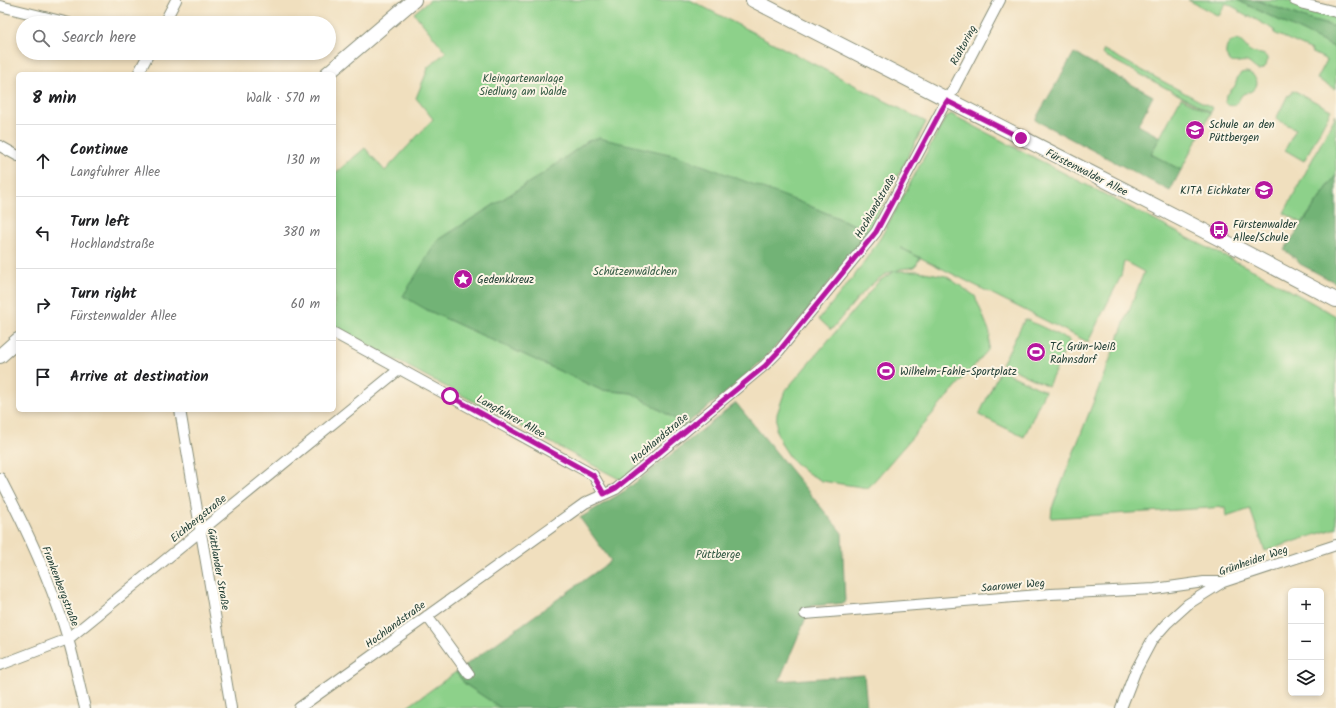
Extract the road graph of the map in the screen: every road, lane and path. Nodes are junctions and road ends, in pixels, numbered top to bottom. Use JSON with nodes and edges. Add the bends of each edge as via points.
{"nodes":[{"id":1,"x":176,"y":0,"type":"edge"},
{"id":2,"x":753,"y":0,"type":"edge"},
{"id":3,"x":1000,"y":0,"type":"edge"},
{"id":4,"x":1294,"y":0,"type":"edge"},
{"id":5,"x":410,"y":1,"type":"edge"},
{"id":6,"x":0,"y":6,"type":"edge"},
{"id":7,"x":1336,"y":12,"type":"edge"},
{"id":8,"x":41,"y":16,"type":"edge"},
{"id":9,"x":168,"y":16,"type":"edge"},
{"id":10,"x":145,"y":60,"type":"edge"},
{"id":11,"x":139,"y":72,"type":"edge"},
{"id":12,"x":329,"y":72,"type":"edge"},
{"id":13,"x":947,"y":101,"type":"junction"},
{"id":14,"x":0,"y":146,"type":"edge"},
{"id":15,"x":16,"y":155,"type":"edge"},
{"id":16,"x":1336,"y":300,"type":"edge"},
{"id":17,"x":336,"y":334,"type":"edge"},
{"id":18,"x":16,"y":342,"type":"edge"},
{"id":19,"x":0,"y":356,"type":"edge"},
{"id":20,"x":399,"y":368,"type":"junction"},
{"id":21,"x":180,"y":412,"type":"edge"},
{"id":22,"x":0,"y":478,"type":"edge"},
{"id":23,"x":604,"y":494,"type":"junction"},
{"id":24,"x":200,"y":532,"type":"junction"},
{"id":25,"x":1336,"y":545,"type":"edge"},
{"id":26,"x":1223,"y":582,"type":"junction"},
{"id":27,"x":805,"y":614,"type":"dead end"},
{"id":28,"x":427,"y":616,"type":"junction"},
{"id":29,"x":68,"y":639,"type":"junction"},
{"id":30,"x":0,"y":665,"type":"edge"},
{"id":31,"x":469,"y":674,"type":"dead end"},
{"id":32,"x":85,"y":708,"type":"edge"},
{"id":33,"x":231,"y":708,"type":"edge"},
{"id":34,"x":299,"y":708,"type":"edge"},
{"id":35,"x":1121,"y":708,"type":"edge"}],
"edges":[{"from":1,"to":9,"type":"street"},
{"from":2,"to":13,"type":"main road","name":"Fürstenwalder Allee"},
{"from":3,"to":13,"type":"street","name":"Rialtoring"},
{"from":4,"to":7,"type":"street"},
{"from":5,"to":12,"type":"main road"},
{"from":6,"to":8,"type":"street"},
{"from":10,"to":11,"type":"street"},
{"from":13,"to":16,"type":"main road","name":"Fürstenwalder Allee"},
{"from":13,"to":23,"type":"street","name":"Hochlandstraße","via":[[876,232],[779,351],[765,366],[623,483]]},
{"from":14,"to":15,"type":"street"},
{"from":17,"to":20,"type":"street","name":"Langfuhrer Allee"},
{"from":18,"to":19,"type":"main road"},
{"from":20,"to":23,"type":"street","name":"Langfuhrer Allee","via":[[593,475]]},
{"from":20,"to":24,"type":"street","name":"Eichbergstraße"},
{"from":21,"to":24,"type":"street","name":"Güttlander Straße"},
{"from":22,"to":29,"type":"street","name":"Frankenbergstraße","via":[[48,580]]},
{"from":23,"to":28,"type":"street","name":"Hochlandstraße","via":[[585,503]]},
{"from":24,"to":29,"type":"street","name":"Eichbergstraße"},
{"from":24,"to":33,"type":"street","name":"Güttlander Straße"},
{"from":25,"to":26,"type":"street","name":"Grünheider Weg"},
{"from":26,"to":27,"type":"street","name":"Saarower Weg"},
{"from":26,"to":35,"type":"street","name":"Grünheider Weg","via":[[1188,604],[1152,640],[1135,672]]},
{"from":28,"to":31,"type":"street"},
{"from":28,"to":34,"type":"street","name":"Hochlandstraße"},
{"from":29,"to":30,"type":"street","name":"Eichbergstraße"},
{"from":29,"to":32,"type":"street","name":"Frankenbergstraße"}]}
